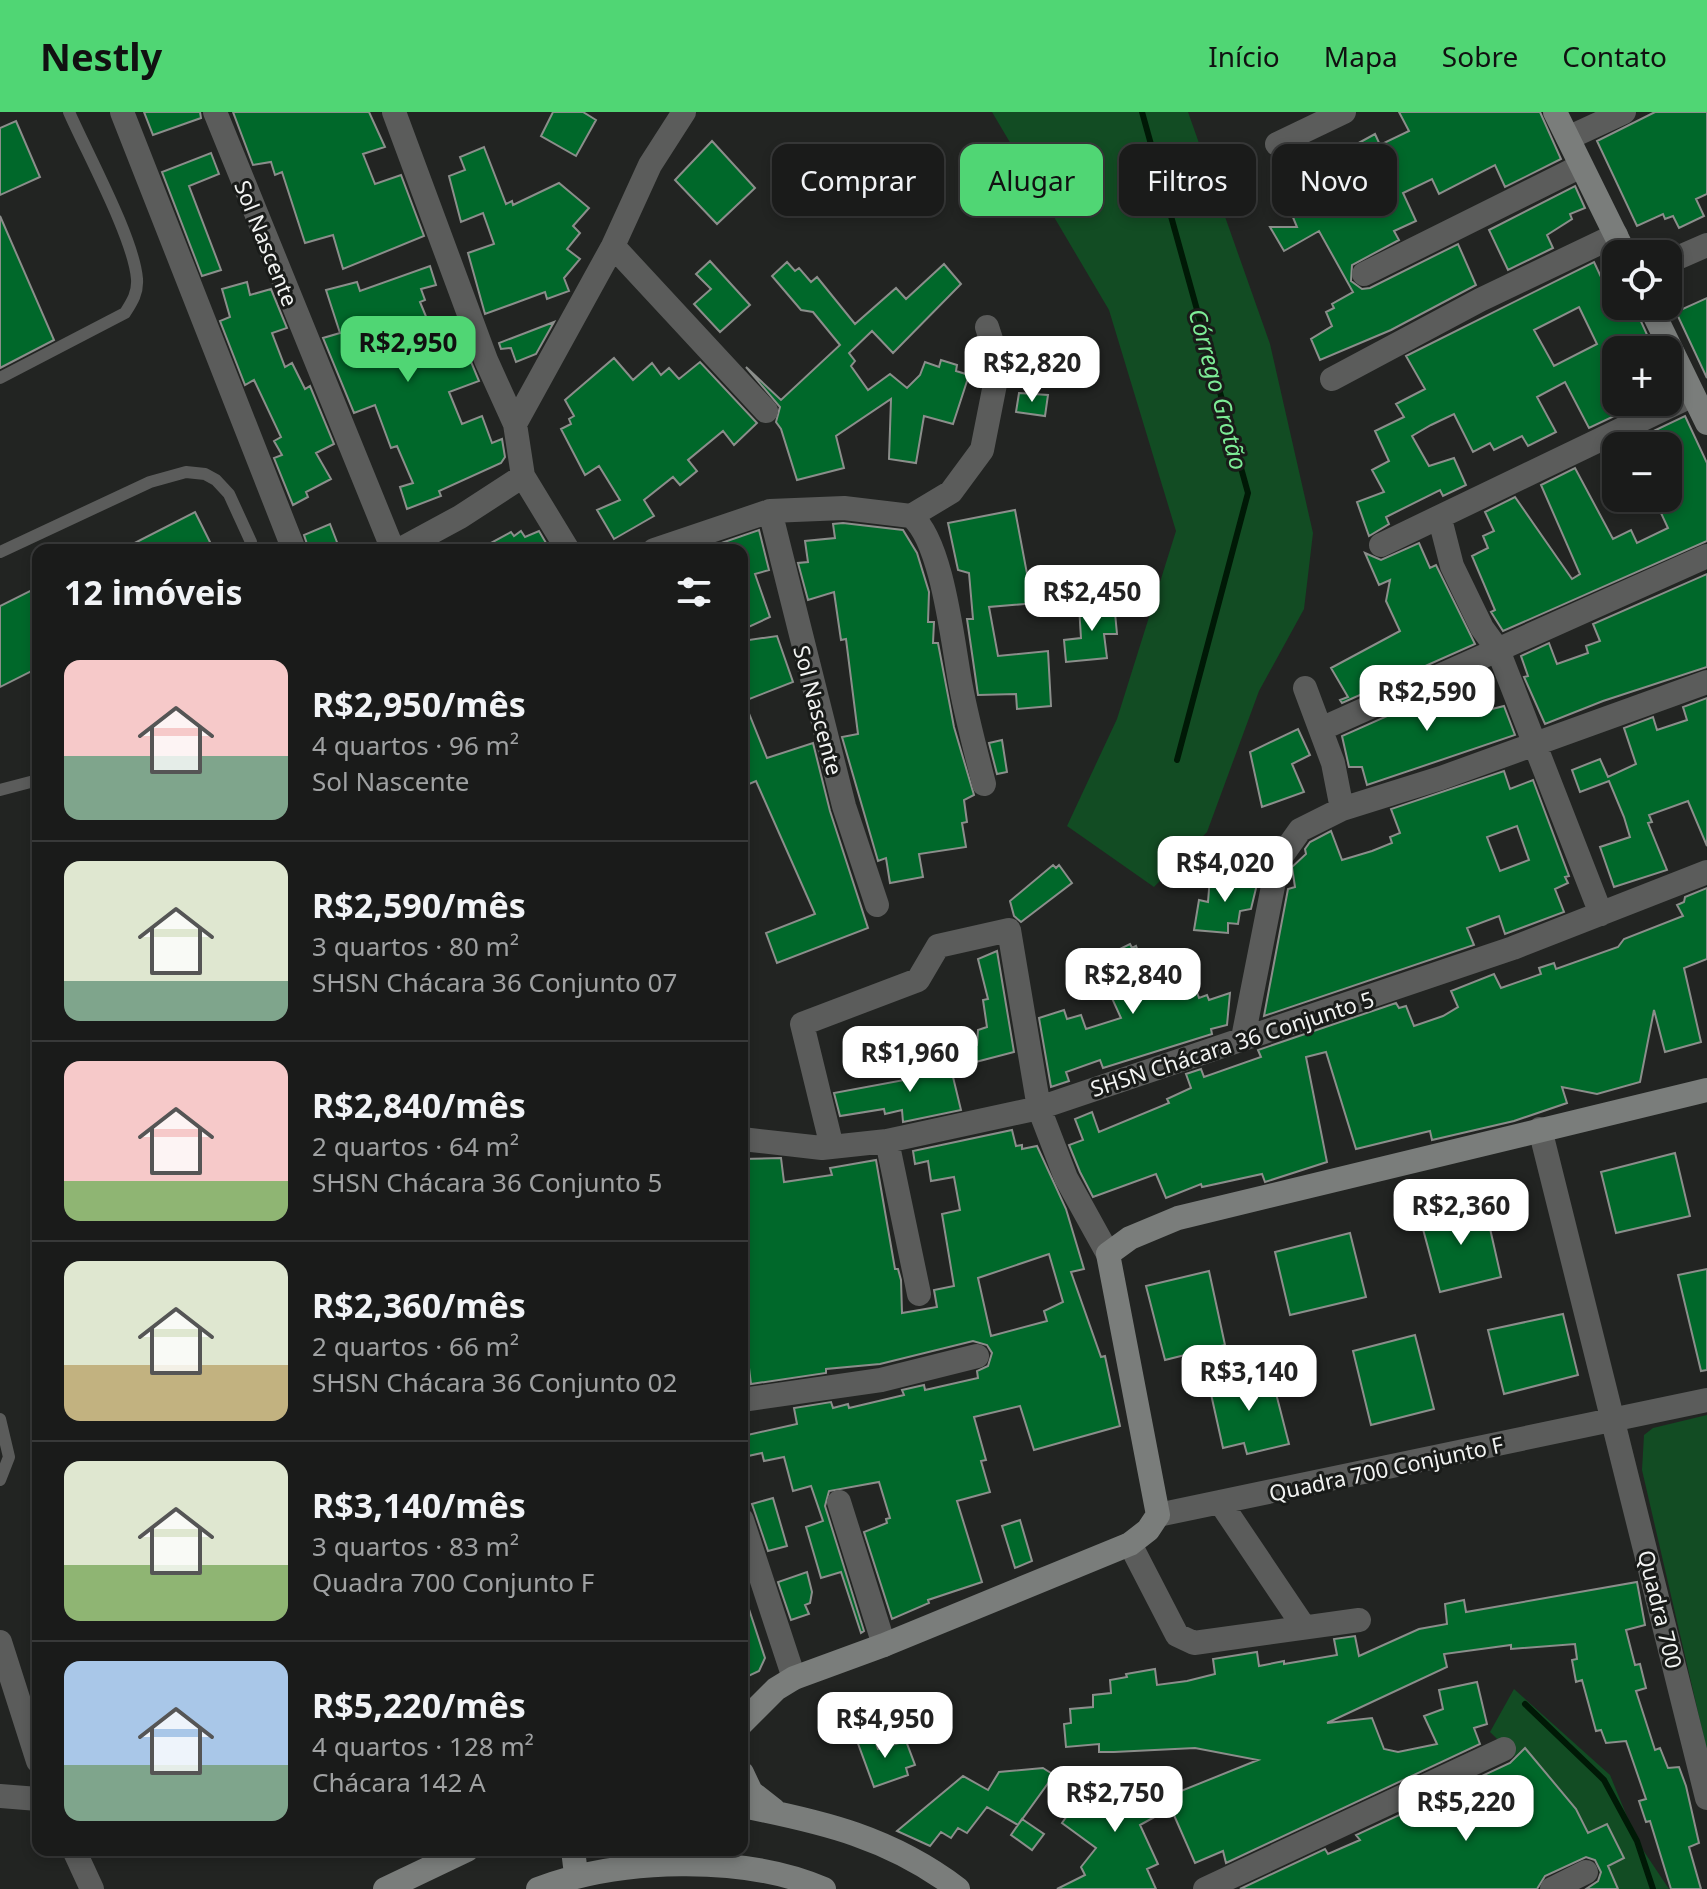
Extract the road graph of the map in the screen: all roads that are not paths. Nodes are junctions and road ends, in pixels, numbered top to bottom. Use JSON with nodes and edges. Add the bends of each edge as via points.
{"nodes":[{"id":1,"x":69,"y":112,"type":"edge"},
{"id":2,"x":122,"y":112,"type":"edge"},
{"id":3,"x":215,"y":112,"type":"edge"},
{"id":4,"x":394,"y":112,"type":"edge"},
{"id":5,"x":684,"y":112,"type":"edge"},
{"id":6,"x":1344,"y":112,"type":"edge"},
{"id":7,"x":1555,"y":112,"type":"edge"},
{"id":8,"x":1624,"y":112,"type":"edge"},
{"id":9,"x":1568,"y":138,"type":"junction"},
{"id":10,"x":1277,"y":144,"type":"dead end"},
{"id":11,"x":1581,"y":166,"type":"junction"},
{"id":12,"x":1618,"y":240,"type":"edge"},
{"id":13,"x":1707,"y":245,"type":"edge"},
{"id":14,"x":613,"y":246,"type":"junction"},
{"id":15,"x":1602,"y":251,"type":"edge"},
{"id":16,"x":1682,"y":256,"type":"edge"},
{"id":17,"x":1364,"y":274,"type":"dead end"},
{"id":18,"x":1657,"y":320,"type":"edge"},
{"id":19,"x":987,"y":327,"type":"dead end"},
{"id":20,"x":0,"y":378,"type":"edge"},
{"id":21,"x":1332,"y":379,"type":"dead end"},
{"id":22,"x":1693,"y":395,"type":"junction"},
{"id":23,"x":766,"y":411,"type":"dead end"},
{"id":24,"x":1707,"y":421,"type":"edge"},
{"id":25,"x":515,"y":424,"type":"junction"},
{"id":26,"x":523,"y":476,"type":"junction"},
{"id":27,"x":770,"y":511,"type":"junction"},
{"id":28,"x":911,"y":516,"type":"junction"},
{"id":29,"x":1440,"y":519,"type":"junction"},
{"id":30,"x":251,"y":542,"type":"dead end"},
{"id":31,"x":292,"y":544,"type":"edge"},
{"id":32,"x":394,"y":544,"type":"edge"},
{"id":33,"x":408,"y":544,"type":"edge"},
{"id":34,"x":564,"y":544,"type":"edge"},
{"id":35,"x":672,"y":544,"type":"edge"},
{"id":36,"x":1381,"y":545,"type":"dead end"},
{"id":37,"x":0,"y":552,"type":"edge"},
{"id":38,"x":1707,"y":556,"type":"edge"},
{"id":39,"x":1498,"y":650,"type":"junction"},
{"id":40,"x":1707,"y":682,"type":"edge"},
{"id":41,"x":1305,"y":688,"type":"dead end"},
{"id":42,"x":1321,"y":729,"type":"junction"},
{"id":43,"x":1534,"y":746,"type":"junction"},
{"id":44,"x":32,"y":782,"type":"edge"},
{"id":45,"x":984,"y":784,"type":"dead end"},
{"id":46,"x":0,"y":790,"type":"edge"},
{"id":47,"x":1342,"y":809,"type":"junction"},
{"id":48,"x":1707,"y":872,"type":"edge"},
{"id":49,"x":877,"y":905,"type":"dead end"},
{"id":50,"x":1601,"y":914,"type":"junction"},
{"id":51,"x":1243,"y":1038,"type":"junction"},
{"id":52,"x":1707,"y":1090,"type":"edge"},
{"id":53,"x":1039,"y":1108,"type":"junction"},
{"id":54,"x":1540,"y":1129,"type":"junction"},
{"id":55,"x":748,"y":1140,"type":"edge"},
{"id":56,"x":887,"y":1141,"type":"junction"},
{"id":57,"x":832,"y":1147,"type":"junction"},
{"id":58,"x":1108,"y":1254,"type":"junction"},
{"id":59,"x":919,"y":1294,"type":"dead end"},
{"id":60,"x":977,"y":1356,"type":"dead end"},
{"id":61,"x":748,"y":1399,"type":"edge"},
{"id":62,"x":1707,"y":1400,"type":"edge"},
{"id":63,"x":0,"y":1419,"type":"edge"},
{"id":64,"x":1614,"y":1420,"type":"junction"},
{"id":65,"x":0,"y":1480,"type":"edge"},
{"id":66,"x":839,"y":1502,"type":"dead end"},
{"id":67,"x":1220,"y":1502,"type":"junction"},
{"id":68,"x":1158,"y":1515,"type":"junction"},
{"id":69,"x":748,"y":1538,"type":"edge"},
{"id":70,"x":1130,"y":1544,"type":"junction"},
{"id":71,"x":1359,"y":1620,"type":"dead end"},
{"id":72,"x":1304,"y":1627,"type":"junction"},
{"id":73,"x":884,"y":1645,"type":"junction"},
{"id":74,"x":3,"y":1651,"type":"edge"},
{"id":75,"x":794,"y":1678,"type":"junction"},
{"id":76,"x":32,"y":1707,"type":"edge"},
{"id":77,"x":748,"y":1715,"type":"edge"},
{"id":78,"x":32,"y":1742,"type":"edge"},
{"id":79,"x":1504,"y":1749,"type":"dead end"},
{"id":80,"x":748,"y":1786,"type":"edge"},
{"id":81,"x":0,"y":1796,"type":"edge"},
{"id":82,"x":1707,"y":1798,"type":"edge"},
{"id":83,"x":32,"y":1799,"type":"edge"},
{"id":84,"x":748,"y":1807,"type":"edge"},
{"id":85,"x":779,"y":1813,"type":"junction"},
{"id":86,"x":77,"y":1856,"type":"edge"},
{"id":87,"x":91,"y":1856,"type":"edge"},
{"id":88,"x":454,"y":1856,"type":"edge"},
{"id":89,"x":575,"y":1862,"type":"edge"},
{"id":90,"x":1586,"y":1872,"type":"dead end"},
{"id":91,"x":818,"y":1888,"type":"edge"},
{"id":92,"x":94,"y":1889,"type":"edge"},
{"id":93,"x":385,"y":1889,"type":"edge"},
{"id":94,"x":538,"y":1889,"type":"edge"},
{"id":95,"x":958,"y":1889,"type":"edge"},
{"id":96,"x":1205,"y":1889,"type":"edge"},
{"id":97,"x":1552,"y":1889,"type":"edge"}],
"edges":[{"from":1,"to":20,"type":"lane","via":[[132,254],[135,299],[125,313]]},
{"from":2,"to":31,"type":"street"},
{"from":3,"to":32,"type":"street","name":"Sol Nascente"},
{"from":4,"to":25,"type":"street"},
{"from":5,"to":14,"type":"street","via":[[650,165]]},
{"from":6,"to":10,"type":"street"},
{"from":7,"to":9,"type":"street"},
{"from":8,"to":9,"type":"street"},
{"from":9,"to":11,"type":"street"},
{"from":11,"to":12,"type":"street"},
{"from":11,"to":17,"type":"street"},
{"from":13,"to":16,"type":"street"},
{"from":14,"to":23,"type":"street"},
{"from":14,"to":25,"type":"street"},
{"from":15,"to":21,"type":"street","via":[[1480,300]]},
{"from":18,"to":22,"type":"street"},
{"from":19,"to":28,"type":"street","via":[[999,364],[982,450],[951,492]]},
{"from":22,"to":24,"type":"street"},
{"from":22,"to":29,"type":"street"},
{"from":25,"to":26,"type":"street"},
{"from":26,"to":33,"type":"street"},
{"from":26,"to":34,"type":"street"},
{"from":27,"to":28,"type":"street","via":[[844,508]]},
{"from":27,"to":35,"type":"street"},
{"from":27,"to":49,"type":"street","name":"Sol Nascente","via":[[844,806]]},
{"from":28,"to":45,"type":"street","via":[[927,538],[942,586]]},
{"from":29,"to":36,"type":"street"},
{"from":29,"to":39,"type":"street","via":[[1452,566]]},
{"from":30,"to":37,"type":"lane","via":[[229,494],[216,480],[186,472],[150,482]]},
{"from":38,"to":39,"type":"street"},
{"from":39,"to":42,"type":"street"},
{"from":39,"to":43,"type":"street"},
{"from":40,"to":43,"type":"street"},
{"from":41,"to":42,"type":"street"},
{"from":42,"to":47,"type":"street"},
{"from":43,"to":47,"type":"street"},
{"from":43,"to":50,"type":"street"},
{"from":44,"to":46,"type":"lane"},
{"from":47,"to":51,"type":"street","via":[[1300,830],[1278,861]]},
{"from":48,"to":50,"type":"street","name":"SHSN Chácara 36 Conjunto 5"},
{"from":50,"to":51,"type":"street","name":"SHSN Chácara 36 Conjunto 5"},
{"from":51,"to":53,"type":"street","name":"SHSN Chácara 36 Conjunto 5"},
{"from":52,"to":54,"type":"street"},
{"from":53,"to":56,"type":"street","name":"SHSN Chácara 36 Conjunto 5"},
{"from":53,"to":57,"type":"street","via":[[1009,930],[938,946],[918,980],[802,1024]]},
{"from":53,"to":58,"type":"street","via":[[1066,1178]]},
{"from":54,"to":58,"type":"street","via":[[1178,1218],[1130,1238]]},
{"from":54,"to":64,"type":"street","name":"Quadra 700"},
{"from":55,"to":57,"type":"street","name":"SHSN Chácara 36 Conjunto 5"},
{"from":56,"to":57,"type":"street","name":"SHSN Chácara 36 Conjunto 5"},
{"from":56,"to":59,"type":"street"},
{"from":58,"to":68,"type":"street"},
{"from":60,"to":61,"type":"street","via":[[881,1380]]},
{"from":62,"to":64,"type":"street","name":"Quadra 700 Conjunto F"},
{"from":63,"to":65,"type":"lane","via":[[9,1457]]},
{"from":64,"to":67,"type":"street","name":"Quadra 700 Conjunto F"},
{"from":64,"to":82,"type":"street","name":"Quadra 700"},
{"from":66,"to":73,"type":"street"},
{"from":67,"to":68,"type":"street","name":"Quadra 700 Conjunto F"},
{"from":67,"to":72,"type":"street"},
{"from":68,"to":70,"type":"street"},
{"from":69,"to":75,"type":"street"},
{"from":70,"to":72,"type":"street","via":[[1177,1635],[1194,1643]]},
{"from":70,"to":73,"type":"street"},
{"from":71,"to":72,"type":"street"},
{"from":73,"to":75,"type":"street"},
{"from":74,"to":76,"type":"street"},
{"from":74,"to":78,"type":"street"},
{"from":75,"to":77,"type":"street"},
{"from":79,"to":96,"type":"street"},
{"from":80,"to":85,"type":"street"},
{"from":81,"to":83,"type":"street"},
{"from":84,"to":85,"type":"street"},
{"from":85,"to":95,"type":"street","via":[[859,1832],[926,1864]]},
{"from":86,"to":92,"type":"street"},
{"from":87,"to":92,"type":"street"},
{"from":88,"to":93,"type":"street"},
{"from":89,"to":91,"type":"street","via":[[719,1866],[789,1877]]},
{"from":89,"to":94,"type":"street"},
{"from":90,"to":97,"type":"street"}]}
